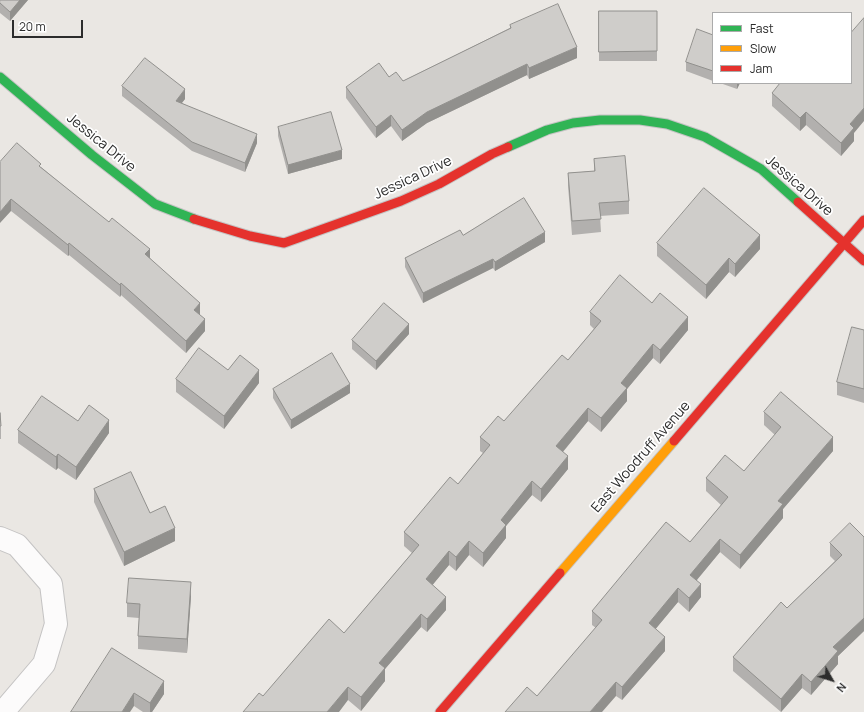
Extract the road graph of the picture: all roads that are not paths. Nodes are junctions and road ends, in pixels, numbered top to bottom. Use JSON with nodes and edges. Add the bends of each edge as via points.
{"nodes":[{"id":1,"x":0,"y":77,"type":"edge"},
{"id":2,"x":864,"y":220,"type":"edge"},
{"id":3,"x":843,"y":244,"type":"junction"},
{"id":4,"x":864,"y":261,"type":"edge"},
{"id":5,"x":0,"y":538,"type":"edge"},
{"id":6,"x":3,"y":712,"type":"edge"},
{"id":7,"x":440,"y":712,"type":"edge"}],
"edges":[{"from":1,"to":3,"type":"street","name":"Jessica Drive","via":[[92,155],[155,204],[202,222],[277,241],[284,242],[328,228],[401,201],[439,184],[492,154],[547,130],[600,120],[640,120],[660,123],[705,137],[761,169]]},
{"from":2,"to":3,"type":"street","name":"East Woodruff Avenue"},
{"from":3,"to":4,"type":"street","name":"Jessica Drive"},
{"from":3,"to":7,"type":"street","name":"East Woodruff Avenue"},
{"from":5,"to":6,"type":"street","via":[[16,545],[50,584],[56,624],[44,664]]}]}
